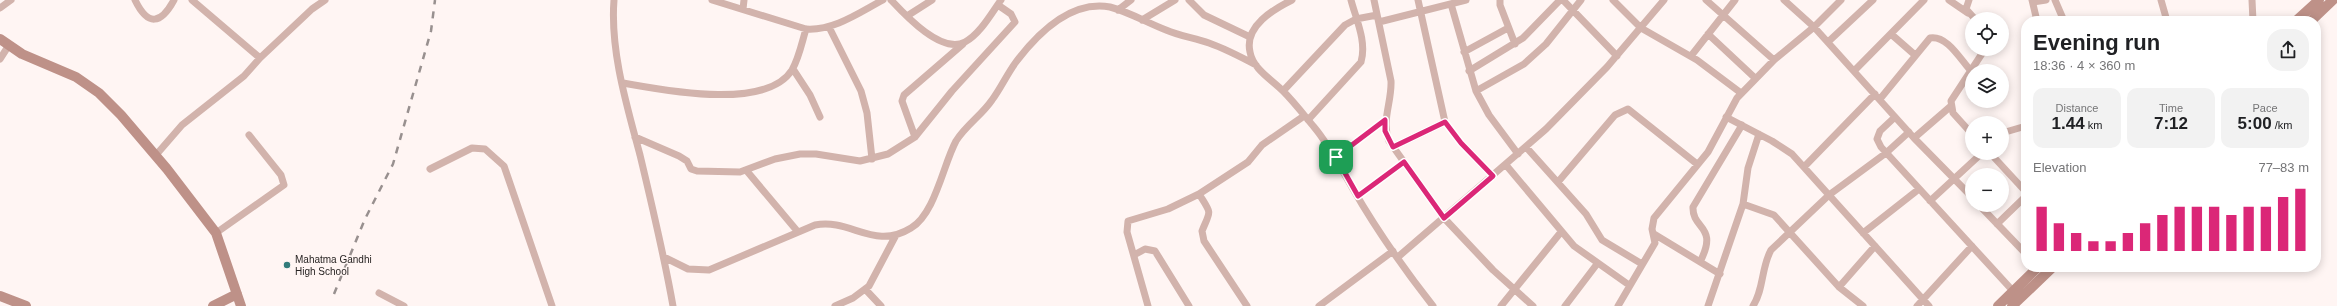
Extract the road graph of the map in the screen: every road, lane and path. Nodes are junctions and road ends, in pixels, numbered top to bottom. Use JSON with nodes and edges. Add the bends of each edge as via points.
{"nodes":[{"id":1,"x":11,"y":0,"type":"edge"},
{"id":2,"x":135,"y":0,"type":"edge"},
{"id":3,"x":174,"y":0,"type":"edge"},
{"id":4,"x":192,"y":0,"type":"edge"},
{"id":5,"x":325,"y":0,"type":"edge"},
{"id":6,"x":614,"y":0,"type":"edge"},
{"id":7,"x":712,"y":0,"type":"edge"},
{"id":8,"x":744,"y":0,"type":"edge"},
{"id":9,"x":883,"y":0,"type":"edge"},
{"id":10,"x":891,"y":0,"type":"edge"},
{"id":11,"x":932,"y":0,"type":"edge"},
{"id":12,"x":1100,"y":0,"type":"edge"},
{"id":13,"x":1131,"y":0,"type":"edge"},
{"id":14,"x":1174,"y":0,"type":"edge"},
{"id":15,"x":1188,"y":0,"type":"edge"},
{"id":16,"x":1292,"y":0,"type":"edge"},
{"id":17,"x":1351,"y":0,"type":"edge"},
{"id":18,"x":1374,"y":0,"type":"edge"},
{"id":19,"x":1418,"y":0,"type":"edge"},
{"id":20,"x":1466,"y":0,"type":"edge"},
{"id":21,"x":1500,"y":0,"type":"edge"},
{"id":22,"x":1560,"y":0,"type":"edge"},
{"id":23,"x":1563,"y":0,"type":"edge"},
{"id":24,"x":1581,"y":0,"type":"edge"},
{"id":25,"x":1613,"y":0,"type":"edge"},
{"id":26,"x":1706,"y":0,"type":"edge"},
{"id":27,"x":1735,"y":0,"type":"edge"},
{"id":28,"x":1784,"y":0,"type":"edge"},
{"id":29,"x":1841,"y":0,"type":"edge"},
{"id":30,"x":1873,"y":0,"type":"edge"},
{"id":31,"x":1924,"y":0,"type":"edge"},
{"id":32,"x":1949,"y":0,"type":"edge"},
{"id":33,"x":1969,"y":0,"type":"edge"},
{"id":34,"x":2046,"y":0,"type":"edge"},
{"id":35,"x":2055,"y":0,"type":"edge"},
{"id":36,"x":2160,"y":0,"type":"edge"},
{"id":37,"x":2252,"y":0,"type":"edge"},
{"id":38,"x":2319,"y":0,"type":"edge"},
{"id":39,"x":2333,"y":0,"type":"edge"},
{"id":40,"x":1661,"y":1,"type":"edge"},
{"id":41,"x":2032,"y":1,"type":"edge"},
{"id":42,"x":1000,"y":2,"type":"edge"},
{"id":43,"x":1451,"y":4,"type":"junction"},
{"id":44,"x":1110,"y":7,"type":"junction"},
{"id":45,"x":0,"y":8,"type":"edge"},
{"id":46,"x":743,"y":9,"type":"junction"},
{"id":47,"x":1118,"y":10,"type":"junction"},
{"id":48,"x":1572,"y":10,"type":"junction"},
{"id":49,"x":1421,"y":11,"type":"junction"},
{"id":50,"x":1967,"y":12,"type":"edge"},
{"id":51,"x":1968,"y":12,"type":"edge"},
{"id":52,"x":1723,"y":15,"type":"junction"},
{"id":53,"x":907,"y":16,"type":"junction"},
{"id":54,"x":2036,"y":16,"type":"edge"},
{"id":55,"x":2062,"y":16,"type":"edge"},
{"id":56,"x":2165,"y":16,"type":"edge"},
{"id":57,"x":2254,"y":16,"type":"edge"},
{"id":58,"x":2301,"y":16,"type":"edge"},
{"id":59,"x":2316,"y":16,"type":"edge"},
{"id":60,"x":1378,"y":18,"type":"junction"},
{"id":61,"x":1356,"y":19,"type":"junction"},
{"id":62,"x":1142,"y":20,"type":"junction"},
{"id":63,"x":829,"y":27,"type":"junction"},
{"id":64,"x":1814,"y":27,"type":"junction"},
{"id":65,"x":1508,"y":28,"type":"junction"},
{"id":66,"x":1641,"y":28,"type":"junction"},
{"id":67,"x":806,"y":29,"type":"junction"},
{"id":68,"x":1708,"y":34,"type":"junction"},
{"id":69,"x":1891,"y":34,"type":"junction"},
{"id":70,"x":1250,"y":37,"type":"junction"},
{"id":71,"x":0,"y":39,"type":"edge"},
{"id":72,"x":965,"y":42,"type":"junction"},
{"id":73,"x":1828,"y":42,"type":"junction"},
{"id":74,"x":1515,"y":44,"type":"junction"},
{"id":75,"x":9,"y":45,"type":"junction"},
{"id":76,"x":1464,"y":52,"type":"junction"},
{"id":77,"x":1915,"y":55,"type":"junction"},
{"id":78,"x":1617,"y":56,"type":"junction"},
{"id":79,"x":1691,"y":56,"type":"junction"},
{"id":80,"x":260,"y":58,"type":"junction"},
{"id":81,"x":0,"y":59,"type":"edge"},
{"id":82,"x":1774,"y":60,"type":"junction"},
{"id":83,"x":1965,"y":64,"type":"edge"},
{"id":84,"x":1256,"y":65,"type":"junction"},
{"id":85,"x":793,"y":69,"type":"junction"},
{"id":86,"x":1469,"y":71,"type":"junction"},
{"id":87,"x":1854,"y":71,"type":"junction"},
{"id":88,"x":1755,"y":78,"type":"junction"},
{"id":89,"x":1965,"y":80,"type":"edge"},
{"id":90,"x":623,"y":83,"type":"junction"},
{"id":91,"x":1283,"y":91,"type":"junction"},
{"id":92,"x":1476,"y":91,"type":"junction"},
{"id":93,"x":1741,"y":93,"type":"junction"},
{"id":94,"x":1877,"y":97,"type":"junction"},
{"id":95,"x":1951,"y":106,"type":"junction"},
{"id":96,"x":820,"y":116,"type":"dead end"},
{"id":97,"x":1895,"y":117,"type":"junction"},
{"id":98,"x":1306,"y":118,"type":"junction"},
{"id":99,"x":1726,"y":118,"type":"junction"},
{"id":100,"x":1385,"y":120,"type":"junction"},
{"id":101,"x":1445,"y":122,"type":"junction"},
{"id":102,"x":1742,"y":125,"type":"junction"},
{"id":103,"x":1965,"y":126,"type":"edge"},
{"id":104,"x":2021,"y":127,"type":"edge"},
{"id":105,"x":2009,"y":131,"type":"edge"},
{"id":106,"x":1759,"y":134,"type":"junction"},
{"id":107,"x":249,"y":135,"type":"dead end"},
{"id":108,"x":1912,"y":135,"type":"junction"},
{"id":109,"x":635,"y":137,"type":"junction"},
{"id":110,"x":915,"y":137,"type":"junction"},
{"id":111,"x":1393,"y":147,"type":"junction"},
{"id":112,"x":1526,"y":147,"type":"junction"},
{"id":113,"x":1886,"y":153,"type":"junction"},
{"id":114,"x":1518,"y":154,"type":"junction"},
{"id":115,"x":156,"y":155,"type":"junction"},
{"id":116,"x":1336,"y":157,"type":"junction"},
{"id":117,"x":872,"y":159,"type":"junction"},
{"id":118,"x":1974,"y":160,"type":"edge"},
{"id":119,"x":1996,"y":160,"type":"edge"},
{"id":120,"x":1404,"y":162,"type":"junction"},
{"id":121,"x":1697,"y":164,"type":"junction"},
{"id":122,"x":1506,"y":165,"type":"junction"},
{"id":123,"x":1804,"y":167,"type":"junction"},
{"id":124,"x":430,"y":169,"type":"dead end"},
{"id":125,"x":746,"y":170,"type":"junction"},
{"id":126,"x":1493,"y":176,"type":"junction"},
{"id":127,"x":1954,"y":178,"type":"junction"},
{"id":128,"x":1558,"y":182,"type":"junction"},
{"id":129,"x":2021,"y":187,"type":"edge"},
{"id":130,"x":1919,"y":189,"type":"junction"},
{"id":131,"x":1965,"y":190,"type":"edge"},
{"id":132,"x":1200,"y":194,"type":"junction"},
{"id":133,"x":1829,"y":195,"type":"junction"},
{"id":134,"x":1358,"y":196,"type":"junction"},
{"id":135,"x":2021,"y":198,"type":"edge"},
{"id":136,"x":1930,"y":201,"type":"junction"},
{"id":137,"x":1743,"y":204,"type":"junction"},
{"id":138,"x":1986,"y":212,"type":"edge"},
{"id":139,"x":1444,"y":218,"type":"junction"},
{"id":140,"x":1997,"y":224,"type":"junction"},
{"id":141,"x":798,"y":232,"type":"junction"},
{"id":142,"x":1561,"y":232,"type":"junction"},
{"id":143,"x":1789,"y":232,"type":"junction"},
{"id":144,"x":216,"y":233,"type":"junction"},
{"id":145,"x":1863,"y":233,"type":"junction"},
{"id":146,"x":1654,"y":234,"type":"junction"},
{"id":147,"x":896,"y":235,"type":"junction"},
{"id":148,"x":1875,"y":246,"type":"junction"},
{"id":149,"x":1972,"y":246,"type":"junction"},
{"id":150,"x":2021,"y":249,"type":"edge"},
{"id":151,"x":1395,"y":254,"type":"junction"},
{"id":152,"x":1134,"y":255,"type":"junction"},
{"id":153,"x":664,"y":257,"type":"junction"},
{"id":154,"x":1700,"y":262,"type":"junction"},
{"id":155,"x":1597,"y":264,"type":"junction"},
{"id":156,"x":1642,"y":264,"type":"junction"},
{"id":157,"x":2033,"y":272,"type":"edge"},
{"id":158,"x":2048,"y":272,"type":"edge"},
{"id":159,"x":1720,"y":274,"type":"junction"},
{"id":160,"x":1629,"y":285,"type":"junction"},
{"id":161,"x":1839,"y":287,"type":"junction"},
{"id":162,"x":865,"y":289,"type":"junction"},
{"id":163,"x":1514,"y":290,"type":"junction"},
{"id":164,"x":2013,"y":291,"type":"junction"},
{"id":165,"x":378,"y":293,"type":"dead end"},
{"id":166,"x":237,"y":294,"type":"junction"},
{"id":167,"x":0,"y":296,"type":"edge"},
{"id":168,"x":1922,"y":299,"type":"junction"},
{"id":169,"x":26,"y":306,"type":"edge"},
{"id":170,"x":212,"y":306,"type":"edge"},
{"id":171,"x":241,"y":306,"type":"edge"},
{"id":172,"x":404,"y":306,"type":"edge"},
{"id":173,"x":552,"y":306,"type":"edge"},
{"id":174,"x":673,"y":306,"type":"edge"},
{"id":175,"x":835,"y":306,"type":"edge"},
{"id":176,"x":881,"y":306,"type":"edge"},
{"id":177,"x":1148,"y":306,"type":"edge"},
{"id":178,"x":1189,"y":306,"type":"edge"},
{"id":179,"x":1247,"y":306,"type":"edge"},
{"id":180,"x":1319,"y":306,"type":"edge"},
{"id":181,"x":1433,"y":306,"type":"edge"},
{"id":182,"x":1501,"y":306,"type":"edge"},
{"id":183,"x":1533,"y":306,"type":"edge"},
{"id":184,"x":1565,"y":306,"type":"edge"},
{"id":185,"x":1618,"y":306,"type":"edge"},
{"id":186,"x":1708,"y":306,"type":"edge"},
{"id":187,"x":1753,"y":306,"type":"edge"},
{"id":188,"x":1863,"y":306,"type":"edge"},
{"id":189,"x":1916,"y":306,"type":"edge"},
{"id":190,"x":1929,"y":306,"type":"edge"},
{"id":191,"x":1998,"y":306,"type":"edge"},
{"id":192,"x":2012,"y":306,"type":"edge"}],
"edges":[{"from":1,"to":45,"type":"street"},
{"from":2,"to":3,"type":"street","via":[[147,16],[159,19],[164,16]]},
{"from":4,"to":80,"type":"street"},
{"from":5,"to":80,"type":"street"},
{"from":6,"to":90,"type":"street","via":[[615,46]]},
{"from":7,"to":46,"type":"street"},
{"from":8,"to":46,"type":"street"},
{"from":9,"to":63,"type":"street"},
{"from":10,"to":53,"type":"street"},
{"from":11,"to":53,"type":"street"},
{"from":12,"to":44,"type":"street"},
{"from":13,"to":47,"type":"street"},
{"from":14,"to":62,"type":"street"},
{"from":15,"to":70,"type":"street","via":[[1204,15]]},
{"from":16,"to":70,"type":"street","via":[[1262,18]]},
{"from":17,"to":61,"type":"street"},
{"from":18,"to":60,"type":"street"},
{"from":19,"to":49,"type":"street"},
{"from":20,"to":43,"type":"street"},
{"from":21,"to":65,"type":"street"},
{"from":22,"to":74,"type":"street"},
{"from":23,"to":48,"type":"street"},
{"from":24,"to":48,"type":"street"},
{"from":25,"to":66,"type":"street"},
{"from":26,"to":52,"type":"street"},
{"from":27,"to":52,"type":"street"},
{"from":28,"to":64,"type":"street"},
{"from":29,"to":64,"type":"street"},
{"from":30,"to":73,"type":"street"},
{"from":31,"to":69,"type":"street"},
{"from":32,"to":50,"type":"street"},
{"from":33,"to":51,"type":"street"},
{"from":34,"to":41,"type":"street"},
{"from":35,"to":55,"type":"street"},
{"from":36,"to":56,"type":"street"},
{"from":37,"to":57,"type":"street"},
{"from":38,"to":58,"type":"street"},
{"from":39,"to":59,"type":"street"},
{"from":40,"to":66,"type":"street"},
{"from":41,"to":54,"type":"street"},
{"from":42,"to":72,"type":"street","via":[[982,26]]},
{"from":42,"to":110,"type":"street","via":[[1015,22],[952,91]]},
{"from":43,"to":49,"type":"street"},
{"from":43,"to":76,"type":"street"},
{"from":44,"to":47,"type":"street"},
{"from":44,"to":147,"type":"street","via":[[1096,5],[1068,12],[1027,49],[993,100],[957,141],[921,221]]},
{"from":46,"to":67,"type":"street"},
{"from":47,"to":62,"type":"street"},
{"from":48,"to":78,"type":"street"},
{"from":48,"to":92,"type":"street","via":[[1546,44],[1524,64]]},
{"from":49,"to":60,"type":"street"},
{"from":49,"to":101,"type":"street"},
{"from":52,"to":68,"type":"street"},
{"from":52,"to":82,"type":"street"},
{"from":53,"to":72,"type":"street","via":[[939,41],[952,45]]},
{"from":60,"to":61,"type":"street"},
{"from":60,"to":100,"type":"street","via":[[1391,81]]},
{"from":61,"to":91,"type":"street","via":[[1336,33]]},
{"from":61,"to":98,"type":"street","via":[[1363,48],[1360,62]]},
{"from":62,"to":84,"type":"street","via":[[1222,48]]},
{"from":63,"to":67,"type":"street"},
{"from":63,"to":117,"type":"street","via":[[863,96]]},
{"from":64,"to":73,"type":"street"},
{"from":64,"to":82,"type":"street"},
{"from":65,"to":74,"type":"street"},
{"from":65,"to":76,"type":"street"},
{"from":66,"to":78,"type":"street"},
{"from":66,"to":79,"type":"street"},
{"from":67,"to":85,"type":"street"},
{"from":68,"to":79,"type":"street"},
{"from":68,"to":88,"type":"street"},
{"from":69,"to":77,"type":"street"},
{"from":69,"to":87,"type":"street"},
{"from":70,"to":84,"type":"street","via":[[1249,52]]},
{"from":71,"to":75,"type":"street"},
{"from":72,"to":110,"type":"street","via":[[904,95],[902,101]]},
{"from":73,"to":87,"type":"street"},
{"from":74,"to":86,"type":"street"},
{"from":75,"to":81,"type":"street"},
{"from":75,"to":115,"type":"street","via":[[22,54],[76,77],[99,93]]},
{"from":76,"to":86,"type":"street"},
{"from":77,"to":83,"type":"street","via":[[1930,38],[1936,37],[1944,41]]},
{"from":77,"to":94,"type":"street"},
{"from":78,"to":112,"type":"street","via":[[1581,95]]},
{"from":79,"to":93,"type":"street"},
{"from":80,"to":115,"type":"street","via":[[244,76],[182,125]]},
{"from":82,"to":88,"type":"street"},
{"from":84,"to":91,"type":"street"},
{"from":85,"to":90,"type":"street","via":[[774,85],[752,92],[713,96]]},
{"from":85,"to":96,"type":"street"},
{"from":86,"to":92,"type":"street"},
{"from":87,"to":94,"type":"street"},
{"from":88,"to":93,"type":"street"},
{"from":89,"to":95,"type":"street","via":[[1951,101]]},
{"from":90,"to":109,"type":"street"},
{"from":91,"to":98,"type":"street"},
{"from":92,"to":114,"type":"street","via":[[1489,115]]},
{"from":93,"to":99,"type":"street"},
{"from":94,"to":97,"type":"street"},
{"from":94,"to":123,"type":"street"},
{"from":95,"to":103,"type":"street","via":[[1953,113]]},
{"from":95,"to":108,"type":"street"},
{"from":97,"to":108,"type":"street"},
{"from":97,"to":113,"type":"street","via":[[1880,130],[1877,139]]},
{"from":98,"to":116,"type":"street"},
{"from":98,"to":132,"type":"street","via":[[1262,145],[1248,162]]},
{"from":99,"to":102,"type":"street"},
{"from":99,"to":121,"type":"street","via":[[1714,144]]},
{"from":100,"to":111,"type":"street","via":[[1385,131]]},
{"from":100,"to":116,"type":"street"},
{"from":101,"to":111,"type":"street"},
{"from":101,"to":126,"type":"street"},
{"from":102,"to":106,"type":"street"},
{"from":102,"to":154,"type":"street","via":[[1693,206],[1693,212],[1707,238],[1707,249]]},
{"from":104,"to":105,"type":"street"},
{"from":106,"to":123,"type":"street","via":[[1783,147]]},
{"from":106,"to":137,"type":"street","via":[[1748,168]]},
{"from":107,"to":144,"type":"street","via":[[282,175],[284,185]]},
{"from":108,"to":113,"type":"street"},
{"from":108,"to":127,"type":"street"},
{"from":109,"to":125,"type":"street","via":[[679,156],[697,172],[723,173]]},
{"from":109,"to":153,"type":"street"},
{"from":110,"to":117,"type":"street","via":[[888,154]]},
{"from":111,"to":120,"type":"street"},
{"from":112,"to":114,"type":"street"},
{"from":112,"to":128,"type":"street"},
{"from":113,"to":130,"type":"street"},
{"from":113,"to":133,"type":"street"},
{"from":114,"to":122,"type":"street"},
{"from":115,"to":144,"type":"street"},
{"from":116,"to":134,"type":"street"},
{"from":117,"to":125,"type":"street","via":[[860,161],[800,154],[775,159]]},
{"from":118,"to":127,"type":"street"},
{"from":119,"to":129,"type":"street"},
{"from":120,"to":134,"type":"street"},
{"from":120,"to":139,"type":"street"},
{"from":121,"to":128,"type":"street","via":[[1628,109],[1615,115]]},
{"from":121,"to":146,"type":"street","via":[[1654,218]]},
{"from":122,"to":126,"type":"street"},
{"from":122,"to":142,"type":"street"},
{"from":123,"to":133,"type":"street"},
{"from":124,"to":173,"type":"street","via":[[472,148],[485,149],[504,166]]},
{"from":125,"to":141,"type":"street"},
{"from":126,"to":139,"type":"street"},
{"from":127,"to":131,"type":"street"},
{"from":127,"to":136,"type":"street"},
{"from":128,"to":156,"type":"street","via":[[1586,214],[1602,240]]},
{"from":130,"to":136,"type":"street"},
{"from":130,"to":145,"type":"street"},
{"from":132,"to":152,"type":"street","via":[[1168,209],[1128,221],[1127,232]]},
{"from":132,"to":179,"type":"street","via":[[1210,214],[1202,231],[1204,241]]},
{"from":133,"to":143,"type":"street"},
{"from":133,"to":145,"type":"street"},
{"from":134,"to":151,"type":"street"},
{"from":135,"to":140,"type":"street"},
{"from":136,"to":149,"type":"street"},
{"from":137,"to":143,"type":"street","via":[[1774,215]]},
{"from":137,"to":159,"type":"street"},
{"from":138,"to":140,"type":"street"},
{"from":139,"to":151,"type":"street"},
{"from":139,"to":163,"type":"street"},
{"from":140,"to":150,"type":"street"},
{"from":141,"to":147,"type":"street","via":[[828,224],[874,237]]},
{"from":141,"to":153,"type":"street","via":[[708,270],[688,269]]},
{"from":142,"to":155,"type":"street"},
{"from":142,"to":163,"type":"street"},
{"from":143,"to":161,"type":"street"},
{"from":143,"to":187,"type":"street","via":[[1765,260],[1761,288]]},
{"from":144,"to":166,"type":"street"},
{"from":145,"to":148,"type":"street"},
{"from":146,"to":154,"type":"street"},
{"from":146,"to":156,"type":"street","via":[[1655,244]]},
{"from":147,"to":162,"type":"street"},
{"from":148,"to":161,"type":"street"},
{"from":148,"to":168,"type":"street"},
{"from":149,"to":164,"type":"street"},
{"from":149,"to":168,"type":"street"},
{"from":151,"to":180,"type":"street"},
{"from":151,"to":181,"type":"street"},
{"from":152,"to":177,"type":"street"},
{"from":152,"to":178,"type":"street","via":[[1145,249],[1155,250]]},
{"from":153,"to":174,"type":"street"},
{"from":154,"to":159,"type":"street"},
{"from":155,"to":160,"type":"street"},
{"from":155,"to":184,"type":"street"},
{"from":156,"to":160,"type":"street"},
{"from":157,"to":164,"type":"street"},
{"from":158,"to":192,"type":"street"},
{"from":159,"to":186,"type":"street"},
{"from":160,"to":185,"type":"street"},
{"from":161,"to":188,"type":"street"},
{"from":162,"to":175,"type":"street"},
{"from":162,"to":176,"type":"street"},
{"from":163,"to":182,"type":"street"},
{"from":163,"to":183,"type":"street"},
{"from":164,"to":191,"type":"street"},
{"from":165,"to":172,"type":"street"},
{"from":166,"to":170,"type":"street"},
{"from":166,"to":171,"type":"street"},
{"from":167,"to":169,"type":"street"},
{"from":168,"to":189,"type":"street"},
{"from":168,"to":190,"type":"street"}]}
